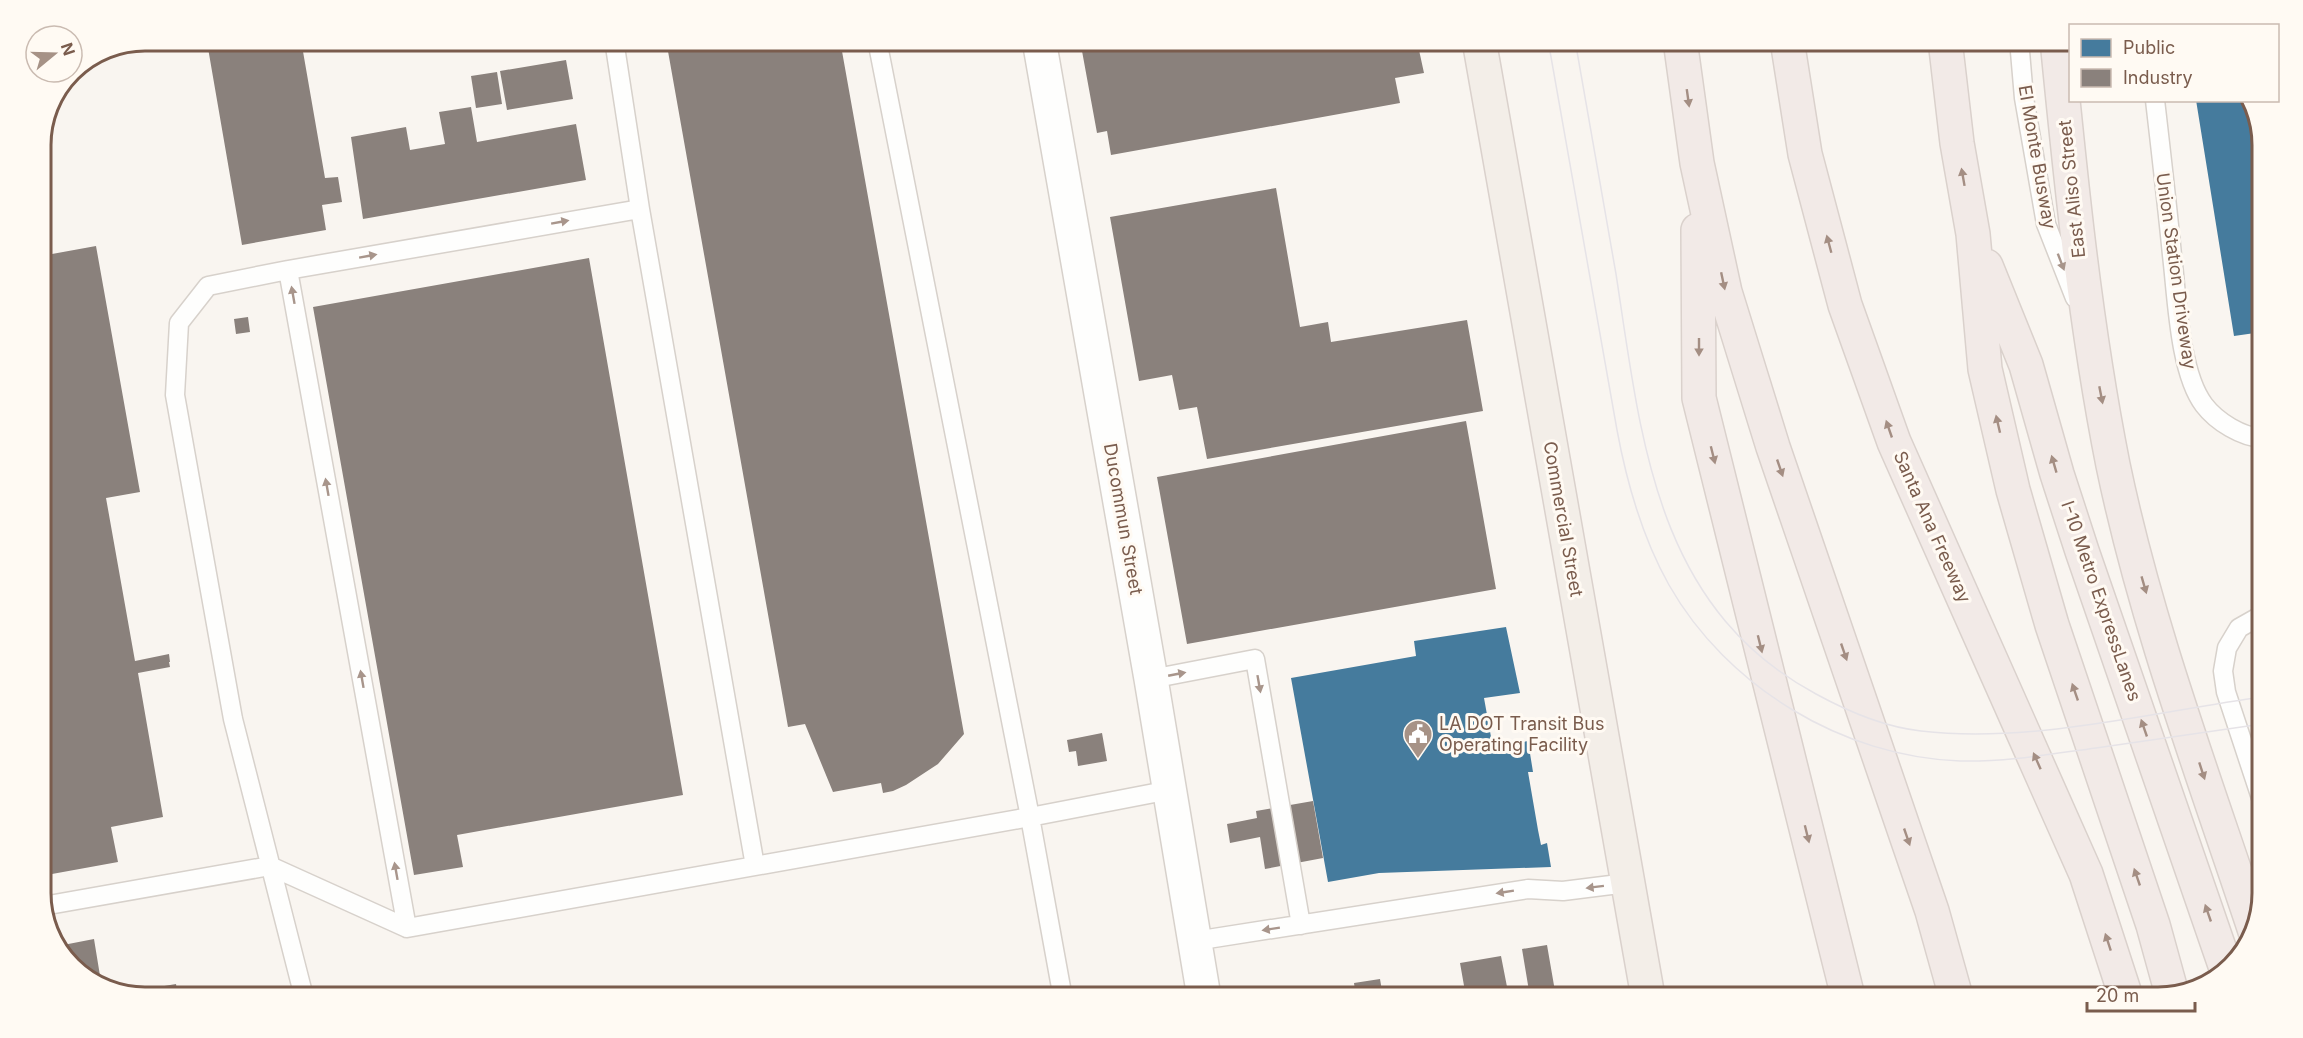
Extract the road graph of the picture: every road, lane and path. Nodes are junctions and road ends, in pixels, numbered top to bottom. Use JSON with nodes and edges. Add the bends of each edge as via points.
{"nodes":[{"id":1,"x":616,"y":51,"type":"edge"},
{"id":2,"x":879,"y":51,"type":"edge"},
{"id":3,"x":1041,"y":51,"type":"edge"},
{"id":4,"x":1481,"y":51,"type":"edge"},
{"id":5,"x":1682,"y":51,"type":"edge"},
{"id":6,"x":1789,"y":51,"type":"edge"},
{"id":7,"x":1946,"y":51,"type":"edge"},
{"id":8,"x":2020,"y":51,"type":"edge"},
{"id":9,"x":2057,"y":51,"type":"edge"},
{"id":10,"x":2155,"y":102,"type":"edge"},
{"id":11,"x":1697,"y":162,"type":"junction"},
{"id":12,"x":640,"y":208,"type":"junction"},
{"id":13,"x":1973,"y":234,"type":"junction"},
{"id":14,"x":288,"y":270,"type":"junction"},
{"id":15,"x":2090,"y":338,"type":"junction"},
{"id":16,"x":2252,"y":436,"type":"edge"},
{"id":17,"x":2252,"y":620,"type":"edge"},
{"id":18,"x":1151,"y":679,"type":"junction"},
{"id":19,"x":2252,"y":771,"type":"edge"},
{"id":20,"x":1170,"y":790,"type":"junction"},
{"id":21,"x":1030,"y":817,"type":"junction"},
{"id":22,"x":270,"y":866,"type":"junction"},
{"id":23,"x":755,"y":866,"type":"junction"},
{"id":24,"x":1627,"y":883,"type":"junction"},
{"id":25,"x":52,"y":904,"type":"edge"},
{"id":26,"x":2249,"y":914,"type":"edge"},
{"id":27,"x":1301,"y":925,"type":"junction"},
{"id":28,"x":407,"y":928,"type":"junction"},
{"id":29,"x":1195,"y":942,"type":"junction"},
{"id":30,"x":2224,"y":961,"type":"edge"},
{"id":31,"x":2170,"y":986,"type":"edge"},
{"id":32,"x":301,"y":987,"type":"edge"},
{"id":33,"x":1061,"y":987,"type":"edge"},
{"id":34,"x":1202,"y":987,"type":"edge"},
{"id":35,"x":1646,"y":987,"type":"edge"},
{"id":36,"x":1845,"y":987,"type":"edge"},
{"id":37,"x":1953,"y":987,"type":"edge"},
{"id":38,"x":2123,"y":987,"type":"edge"}],
"edges":[{"from":1,"to":12,"type":"lane"},
{"from":2,"to":21,"type":"lane"},
{"from":3,"to":18,"type":"street","name":"Ducommun Street"},
{"from":4,"to":24,"type":"main road","name":"Commercial Street"},
{"from":5,"to":11,"type":"highway","one_way":true},
{"from":38,"to":6,"type":"highway","name":"Santa Ana Freeway","one_way":true,"via":[[2086,874],[1894,442],[1875,390],[1845,305],[1805,154]]},
{"from":13,"to":7,"type":"highway","one_way":true},
{"from":8,"to":15,"type":"lane","name":"El Monte Busway","one_way":true,"via":[[2046,224]]},
{"from":9,"to":15,"type":"highway","name":"East Aliso Street"},
{"from":10,"to":16,"type":"lane","name":"Union Station Driveway","via":[[2189,374],[2204,405],[2227,426]]},
{"from":11,"to":36,"type":"highway","one_way":true,"via":[[1699,398]]},
{"from":11,"to":37,"type":"highway","one_way":true,"via":[[1725,292],[1777,458],[1932,911]]},
{"from":14,"to":12,"type":"lane","one_way":true},
{"from":12,"to":23,"type":"lane"},
{"from":30,"to":13,"type":"highway","name":"I-10 Metro ExpressLanes","one_way":true,"via":[[2082,551],[2026,365]]},
{"from":31,"to":13,"type":"highway","one_way":true,"via":[[2052,625],[2013,490],[1985,369]]},
{"from":14,"to":22,"type":"lane","via":[[208,286],[179,323],[175,395],[233,719]]},
{"from":28,"to":14,"type":"lane","one_way":true},
{"from":15,"to":26,"type":"highway","one_way":true,"via":[[2114,466],[2140,572]]},
{"from":17,"to":19,"type":"lane","via":[[2239,627],[2227,648],[2223,671]]},
{"from":18,"to":20,"type":"street","name":"Ducommun Street"},
{"from":18,"to":27,"type":"lane","one_way":true,"via":[[1255,659]]},
{"from":20,"to":21,"type":"lane"},
{"from":20,"to":29,"type":"street","name":"Ducommun Street"},
{"from":21,"to":23,"type":"lane"},
{"from":21,"to":33,"type":"lane"},
{"from":22,"to":25,"type":"lane"},
{"from":22,"to":28,"type":"lane"},
{"from":22,"to":32,"type":"lane"},
{"from":23,"to":28,"type":"lane"},
{"from":24,"to":27,"type":"lane","one_way":true,"via":[[1563,891],[1528,889]]},
{"from":24,"to":35,"type":"main road","name":"Commercial Street"},
{"from":27,"to":29,"type":"lane","one_way":true},
{"from":29,"to":34,"type":"street","name":"Ducommun Street"}]}
